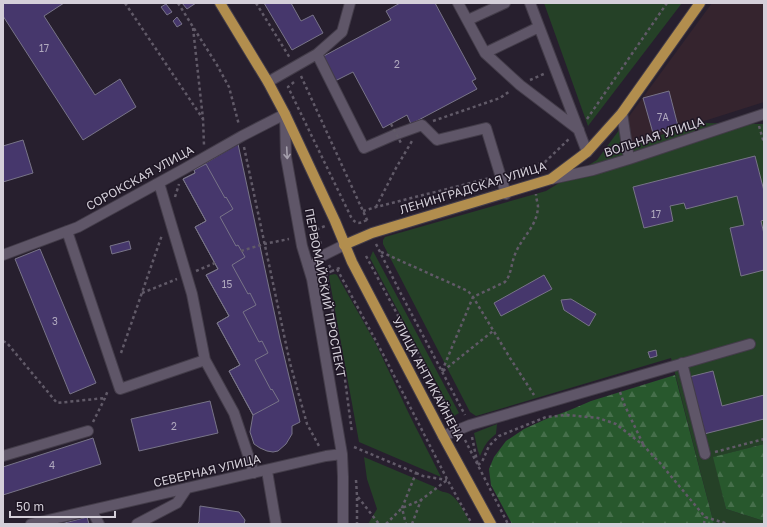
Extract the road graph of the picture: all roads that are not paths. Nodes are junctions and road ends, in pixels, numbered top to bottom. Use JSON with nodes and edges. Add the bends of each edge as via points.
{"nodes":[{"id":1,"x":220,"y":3,"type":"edge"},
{"id":2,"x":350,"y":3,"type":"edge"},
{"id":3,"x":458,"y":3,"type":"edge"},
{"id":4,"x":505,"y":3,"type":"edge"},
{"id":5,"x":530,"y":3,"type":"edge"},
{"id":6,"x":700,"y":3,"type":"edge"},
{"id":7,"x":468,"y":20,"type":"junction"},
{"id":8,"x":539,"y":27,"type":"junction"},
{"id":9,"x":485,"y":53,"type":"junction"},
{"id":10,"x":317,"y":54,"type":"junction"},
{"id":11,"x":268,"y":82,"type":"junction"},
{"id":12,"x":622,"y":113,"type":"junction"},
{"id":13,"x":285,"y":114,"type":"junction"},
{"id":14,"x":760,"y":115,"type":"edge"},
{"id":15,"x":579,"y":130,"type":"junction"},
{"id":16,"x":587,"y":152,"type":"junction"},
{"id":17,"x":629,"y":159,"type":"junction"},
{"id":18,"x":551,"y":179,"type":"junction"},
{"id":19,"x":159,"y":183,"type":"junction"},
{"id":20,"x":506,"y":194,"type":"junction"},
{"id":21,"x":67,"y":231,"type":"junction"},
{"id":22,"x":344,"y":246,"type":"junction"},
{"id":23,"x":3,"y":255,"type":"edge"},
{"id":24,"x":312,"y":279,"type":"junction"},
{"id":25,"x":750,"y":344,"type":"dead end"},
{"id":26,"x":205,"y":360,"type":"junction"},
{"id":27,"x":682,"y":363,"type":"junction"},
{"id":28,"x":88,"y":431,"type":"road end"},
{"id":29,"x":443,"y":436,"type":"junction"},
{"id":30,"x":342,"y":454,"type":"junction"},
{"id":31,"x":705,"y":454,"type":"road end"},
{"id":32,"x":3,"y":456,"type":"edge"},
{"id":33,"x":267,"y":470,"type":"junction"},
{"id":34,"x":254,"y":473,"type":"junction"},
{"id":35,"x":187,"y":488,"type":"junction"},
{"id":36,"x":92,"y":511,"type":"junction"},
{"id":37,"x":31,"y":524,"type":"edge"},
{"id":38,"x":100,"y":524,"type":"edge"},
{"id":39,"x":137,"y":524,"type":"edge"},
{"id":40,"x":276,"y":524,"type":"edge"},
{"id":41,"x":343,"y":524,"type":"edge"},
{"id":42,"x":491,"y":524,"type":"edge"}],
"edges":[{"from":1,"to":11,"type":"main road","name":"ПЕРВОМАЙСКИЙ ПРОСПЕКТ"},
{"from":2,"to":10,"type":"street","via":[[342,32]]},
{"from":3,"to":7,"type":"street"},
{"from":4,"to":7,"type":"street"},
{"from":5,"to":8,"type":"street"},
{"from":6,"to":12,"type":"main road","name":"ЛЕНИНГРАДСКАЯ УЛИЦА"},
{"from":7,"to":9,"type":"street"},
{"from":8,"to":9,"type":"street"},
{"from":8,"to":15,"type":"street"},
{"from":9,"to":15,"type":"street","via":[[520,85]]},
{"from":10,"to":11,"type":"street"},
{"from":10,"to":20,"type":"street","via":[[364,148],[422,125],[437,140],[486,128]]},
{"from":11,"to":13,"type":"main road","name":"ПЕРВОМАЙСКИЙ ПРОСПЕКТ"},
{"from":12,"to":16,"type":"main road","name":"ЛЕНИНГРАДСКАЯ УЛИЦА"},
{"from":12,"to":17,"type":"street"},
{"from":13,"to":19,"type":"street","name":"СОРОКСКАЯ УЛИЦА"},
{"from":13,"to":22,"type":"main road","name":"ПЕРВОМАЙСКИЙ ПРОСПЕКТ"},
{"from":13,"to":24,"type":"street","name":"ПЕРВОМАЙСКИЙ ПРОСПЕКТ","one_way":true,"via":[[286,157],[302,246]]},
{"from":14,"to":17,"type":"street","name":"ВОЛЬНАЯ УЛИЦА"},
{"from":15,"to":16,"type":"street"},
{"from":16,"to":18,"type":"main road","name":"ЛЕНИНГРАДСКАЯ УЛИЦА"},
{"from":17,"to":18,"type":"street","name":"ВОЛЬНАЯ УЛИЦА"},
{"from":18,"to":20,"type":"main road","name":"ЛЕНИНГРАДСКАЯ УЛИЦА"},
{"from":19,"to":21,"type":"street","name":"СОРОКСКАЯ УЛИЦА"},
{"from":19,"to":26,"type":"street","via":[[192,294]]},
{"from":20,"to":22,"type":"main road","name":"ЛЕНИНГРАДСКАЯ УЛИЦА","via":[[372,233]]},
{"from":21,"to":23,"type":"street","name":"СОРОКСКАЯ УЛИЦА"},
{"from":21,"to":26,"type":"street","via":[[120,389]]},
{"from":22,"to":24,"type":"street","name":"ЛЕНИНГРАДСКАЯ УЛИЦА","via":[[320,257],[315,264]]},
{"from":22,"to":29,"type":"main road","name":"УЛИЦА АНТИКАЙНЕНА"},
{"from":24,"to":30,"type":"street","name":"ПЕРВОМАЙСКИЙ ПРОСПЕКТ"},
{"from":25,"to":27,"type":"street"},
{"from":26,"to":34,"type":"street","via":[[234,413]]},
{"from":27,"to":29,"type":"street","via":[[470,425]]},
{"from":27,"to":31,"type":"street"},
{"from":28,"to":32,"type":"street"},
{"from":29,"to":42,"type":"main road","name":"УЛИЦА АНТИКАЙНЕНА"},
{"from":30,"to":33,"type":"street","name":"СЕВЕРНАЯ УЛИЦА"},
{"from":30,"to":41,"type":"street","name":"ПЕРВОМАЙСКИЙ ПРОСПЕКТ"},
{"from":33,"to":34,"type":"street","name":"СЕВЕРНАЯ УЛИЦА"},
{"from":33,"to":40,"type":"street"},
{"from":34,"to":35,"type":"street","name":"СЕВЕРНАЯ УЛИЦА"},
{"from":35,"to":36,"type":"street","name":"СЕВЕРНАЯ УЛИЦА"},
{"from":35,"to":39,"type":"street","via":[[177,503]]},
{"from":36,"to":37,"type":"street","name":"СЕВЕРНАЯ УЛИЦА"},
{"from":36,"to":38,"type":"street"}]}
